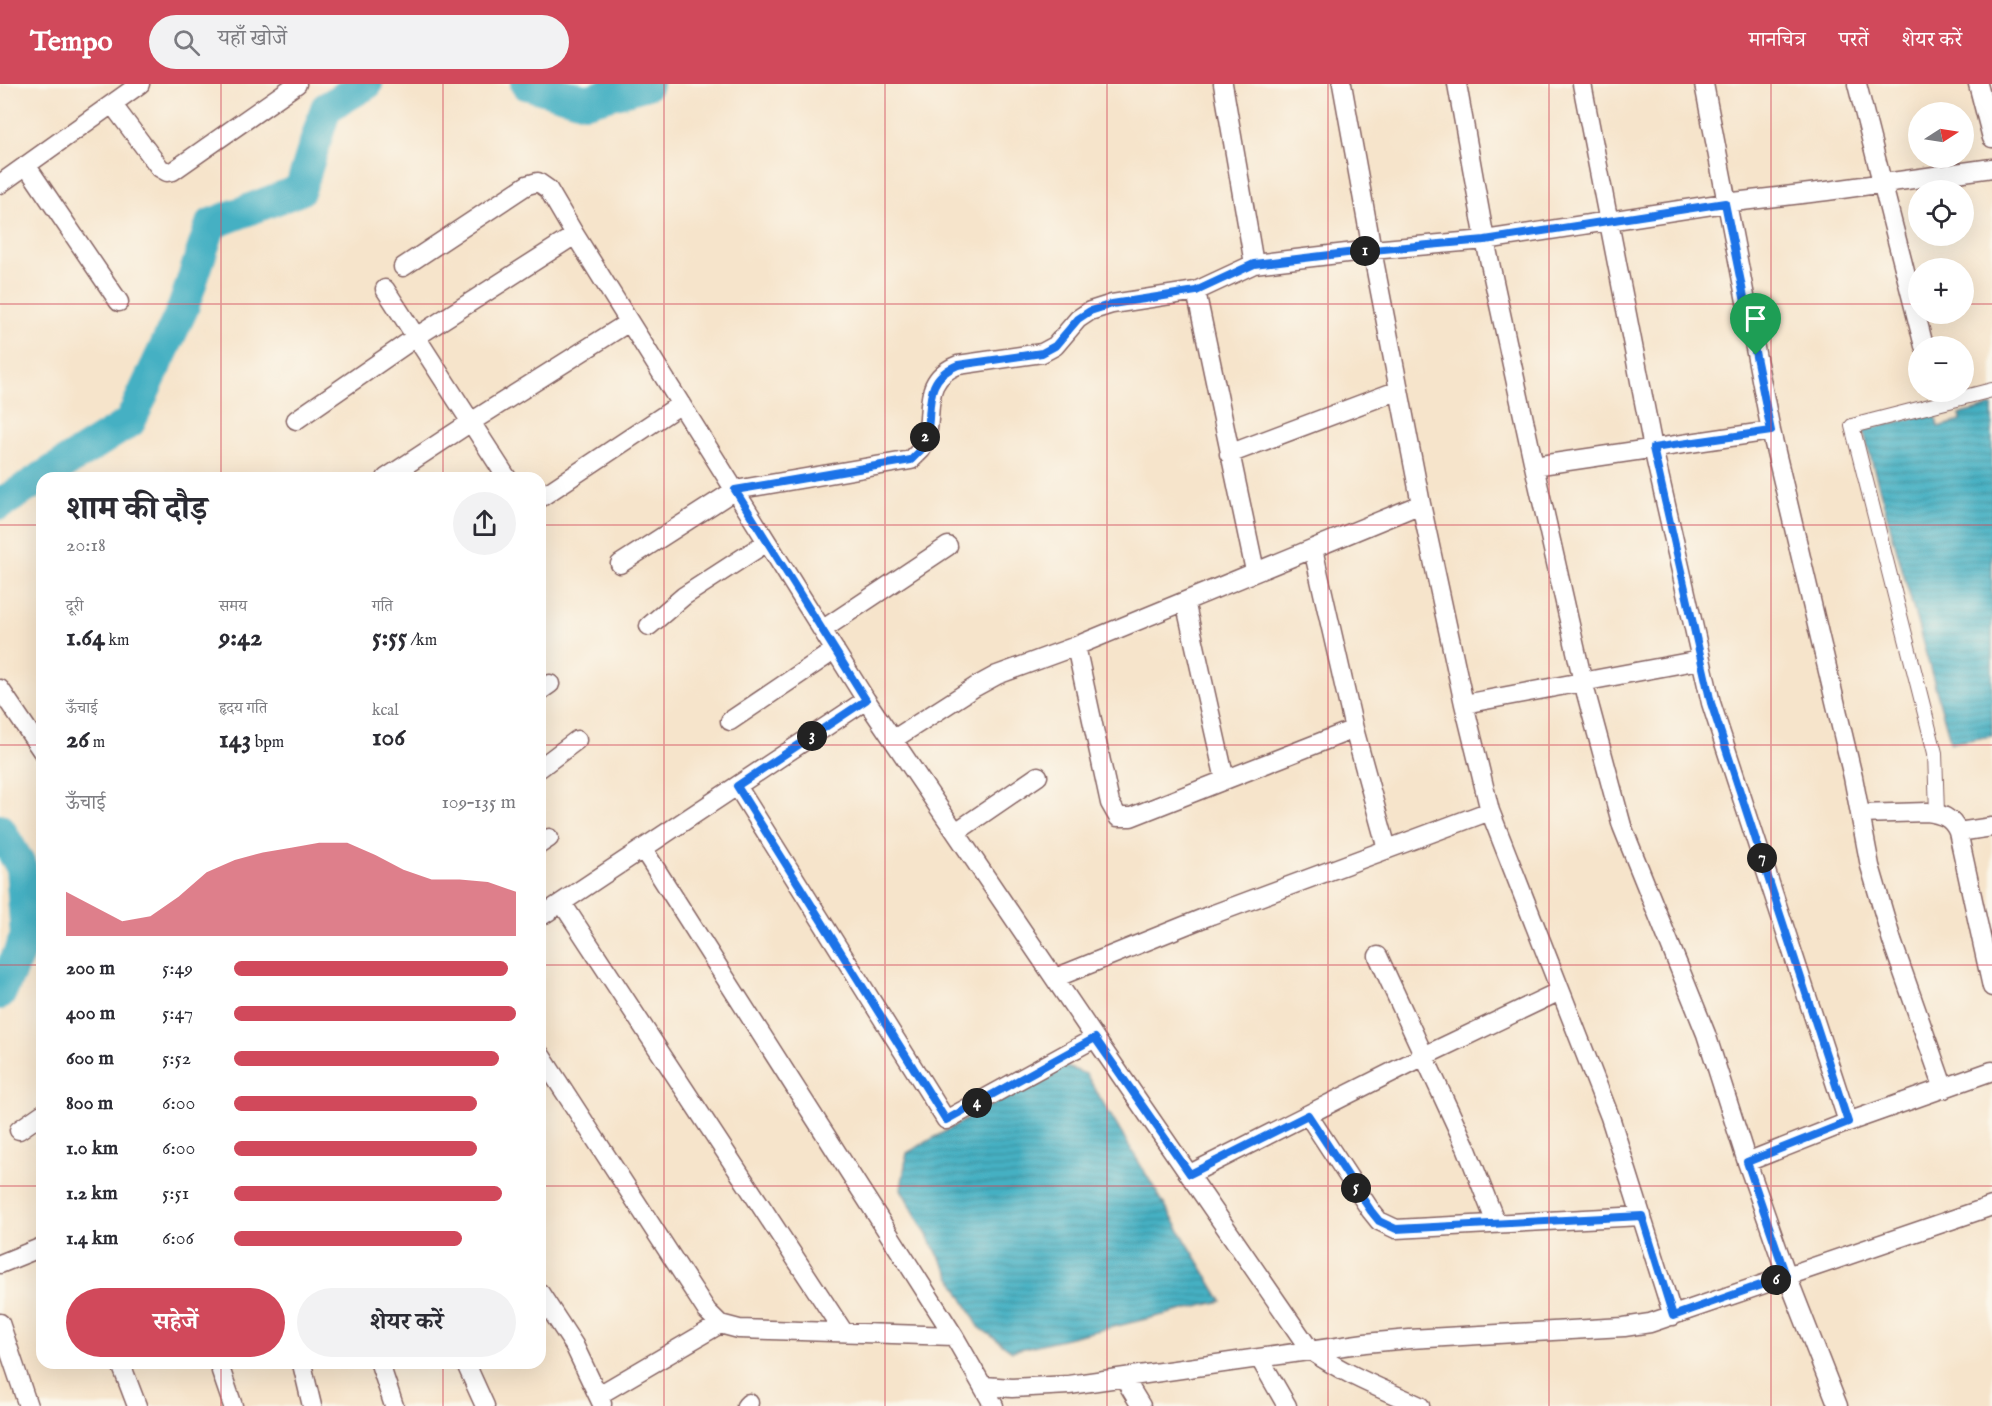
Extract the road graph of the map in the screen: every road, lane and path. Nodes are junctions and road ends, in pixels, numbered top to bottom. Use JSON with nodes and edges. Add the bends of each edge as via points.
{"nodes":[{"id":1,"x":140,"y":84,"type":"edge"},
{"id":2,"x":297,"y":84,"type":"edge"},
{"id":3,"x":1223,"y":84,"type":"edge"},
{"id":4,"x":1342,"y":84,"type":"edge"},
{"id":5,"x":1457,"y":84,"type":"edge"},
{"id":6,"x":1582,"y":84,"type":"edge"},
{"id":7,"x":1704,"y":84,"type":"edge"},
{"id":8,"x":1857,"y":84,"type":"edge"},
{"id":9,"x":1978,"y":84,"type":"edge"},
{"id":10,"x":112,"y":104,"type":"junction"},
{"id":11,"x":1992,"y":138,"type":"edge"},
{"id":12,"x":26,"y":165,"type":"junction"},
{"id":13,"x":1992,"y":168,"type":"edge"},
{"id":14,"x":1882,"y":183,"type":"junction"},
{"id":15,"x":0,"y":184,"type":"edge"},
{"id":16,"x":1725,"y":203,"type":"junction"},
{"id":17,"x":1608,"y":220,"type":"junction"},
{"id":18,"x":575,"y":235,"type":"junction"},
{"id":19,"x":1485,"y":240,"type":"junction"},
{"id":20,"x":1372,"y":250,"type":"junction"},
{"id":21,"x":1254,"y":264,"type":"junction"},
{"id":22,"x":403,"y":267,"type":"dead end"},
{"id":23,"x":385,"y":289,"type":"dead end"},
{"id":24,"x":1196,"y":291,"type":"junction"},
{"id":25,"x":119,"y":303,"type":"dead end"},
{"id":26,"x":629,"y":322,"type":"junction"},
{"id":27,"x":1920,"y":336,"type":"edge"},
{"id":28,"x":416,"y":338,"type":"junction"},
{"id":29,"x":1399,"y":390,"type":"junction"},
{"id":30,"x":1992,"y":390,"type":"edge"},
{"id":31,"x":681,"y":404,"type":"junction"},
{"id":32,"x":296,"y":420,"type":"dead end"},
{"id":33,"x":471,"y":422,"type":"junction"},
{"id":34,"x":1771,"y":431,"type":"junction"},
{"id":35,"x":1653,"y":448,"type":"junction"},
{"id":36,"x":1229,"y":454,"type":"junction"},
{"id":37,"x":1534,"y":466,"type":"junction"},
{"id":38,"x":395,"y":472,"type":"edge"},
{"id":39,"x":503,"y":472,"type":"edge"},
{"id":40,"x":735,"y":490,"type":"junction"},
{"id":41,"x":546,"y":494,"type":"edge"},
{"id":42,"x":1421,"y":504,"type":"junction"},
{"id":43,"x":767,"y":543,"type":"junction"},
{"id":44,"x":948,"y":546,"type":"dead end"},
{"id":45,"x":1313,"y":549,"type":"junction"},
{"id":46,"x":620,"y":564,"type":"dead end"},
{"id":47,"x":1255,"y":571,"type":"junction"},
{"id":48,"x":1185,"y":602,"type":"junction"},
{"id":49,"x":649,"y":626,"type":"dead end"},
{"id":50,"x":822,"y":630,"type":"junction"},
{"id":51,"x":1076,"y":646,"type":"junction"},
{"id":52,"x":835,"y":650,"type":"junction"},
{"id":53,"x":1700,"y":660,"type":"junction"},
{"id":54,"x":1583,"y":682,"type":"junction"},
{"id":55,"x":0,"y":689,"type":"edge"},
{"id":56,"x":866,"y":700,"type":"junction"},
{"id":57,"x":1464,"y":704,"type":"junction"},
{"id":58,"x":730,"y":721,"type":"dead end"},
{"id":59,"x":1354,"y":729,"type":"junction"},
{"id":60,"x":894,"y":739,"type":"junction"},
{"id":61,"x":577,"y":740,"type":"dead end"},
{"id":62,"x":36,"y":742,"type":"edge"},
{"id":63,"x":546,"y":763,"type":"edge"},
{"id":64,"x":1038,"y":776,"type":"dead end"},
{"id":65,"x":1225,"y":780,"type":"junction"},
{"id":66,"x":737,"y":786,"type":"junction"},
{"id":67,"x":1490,"y":811,"type":"junction"},
{"id":68,"x":1937,"y":813,"type":"junction"},
{"id":69,"x":1860,"y":814,"type":"junction"},
{"id":70,"x":1992,"y":827,"type":"edge"},
{"id":71,"x":956,"y":832,"type":"junction"},
{"id":72,"x":1958,"y":832,"type":"junction"},
{"id":73,"x":643,"y":849,"type":"junction"},
{"id":74,"x":1387,"y":849,"type":"junction"},
{"id":75,"x":562,"y":903,"type":"junction"},
{"id":76,"x":546,"y":913,"type":"edge"},
{"id":77,"x":1378,"y":956,"type":"dead end"},
{"id":78,"x":1055,"y":978,"type":"junction"},
{"id":79,"x":1992,"y":987,"type":"edge"},
{"id":80,"x":1560,"y":991,"type":"junction"},
{"id":81,"x":1095,"y":1038,"type":"junction"},
{"id":82,"x":1424,"y":1056,"type":"junction"},
{"id":83,"x":546,"y":1063,"type":"edge"},
{"id":84,"x":1992,"y":1071,"type":"edge"},
{"id":85,"x":1944,"y":1089,"type":"junction"},
{"id":86,"x":1308,"y":1115,"type":"junction"},
{"id":87,"x":36,"y":1118,"type":"edge"},
{"id":88,"x":1848,"y":1122,"type":"junction"},
{"id":89,"x":19,"y":1130,"type":"dead end"},
{"id":90,"x":1747,"y":1162,"type":"junction"},
{"id":91,"x":1190,"y":1174,"type":"junction"},
{"id":92,"x":1992,"y":1206,"type":"edge"},
{"id":93,"x":1642,"y":1216,"type":"junction"},
{"id":94,"x":1496,"y":1223,"type":"junction"},
{"id":95,"x":36,"y":1249,"type":"edge"},
{"id":96,"x":0,"y":1264,"type":"edge"},
{"id":97,"x":1786,"y":1276,"type":"junction"},
{"id":98,"x":546,"y":1302,"type":"edge"},
{"id":99,"x":1673,"y":1316,"type":"junction"},
{"id":100,"x":0,"y":1323,"type":"edge"},
{"id":101,"x":720,"y":1324,"type":"junction"},
{"id":102,"x":843,"y":1331,"type":"junction"},
{"id":103,"x":954,"y":1336,"type":"junction"},
{"id":104,"x":1310,"y":1350,"type":"junction"},
{"id":105,"x":1260,"y":1359,"type":"junction"},
{"id":106,"x":124,"y":1369,"type":"edge"},
{"id":107,"x":304,"y":1369,"type":"edge"},
{"id":108,"x":382,"y":1369,"type":"edge"},
{"id":109,"x":468,"y":1369,"type":"edge"},
{"id":110,"x":221,"y":1371,"type":"dead end"},
{"id":111,"x":1124,"y":1378,"type":"junction"},
{"id":112,"x":984,"y":1386,"type":"junction"},
{"id":113,"x":601,"y":1400,"type":"edge"},
{"id":114,"x":28,"y":1406,"type":"edge"},
{"id":115,"x":137,"y":1406,"type":"edge"},
{"id":116,"x":233,"y":1406,"type":"edge"},
{"id":117,"x":312,"y":1406,"type":"edge"},
{"id":118,"x":394,"y":1406,"type":"edge"},
{"id":119,"x":484,"y":1406,"type":"edge"},
{"id":120,"x":994,"y":1406,"type":"edge"},
{"id":121,"x":1141,"y":1406,"type":"edge"},
{"id":122,"x":1287,"y":1406,"type":"edge"},
{"id":123,"x":1420,"y":1406,"type":"edge"},
{"id":124,"x":1838,"y":1406,"type":"edge"}],
"edges":[{"from":1,"to":10,"type":"street"},
{"from":2,"to":10,"type":"street","via":[[170,172],[160,168]]},
{"from":3,"to":21,"type":"street"},
{"from":4,"to":20,"type":"street"},
{"from":5,"to":19,"type":"street"},
{"from":6,"to":17,"type":"street"},
{"from":7,"to":16,"type":"street"},
{"from":8,"to":14,"type":"street"},
{"from":9,"to":11,"type":"street"},
{"from":10,"to":12,"type":"street"},
{"from":12,"to":15,"type":"street"},
{"from":12,"to":25,"type":"street"},
{"from":13,"to":14,"type":"street"},
{"from":14,"to":16,"type":"street"},
{"from":14,"to":27,"type":"street"},
{"from":16,"to":17,"type":"street"},
{"from":16,"to":34,"type":"street"},
{"from":17,"to":19,"type":"street"},
{"from":17,"to":35,"type":"street"},
{"from":18,"to":22,"type":"street","via":[[548,189],[538,182],[527,185]]},
{"from":18,"to":26,"type":"street"},
{"from":18,"to":28,"type":"street"},
{"from":19,"to":20,"type":"street"},
{"from":19,"to":37,"type":"street"},
{"from":20,"to":21,"type":"street"},
{"from":20,"to":29,"type":"street"},
{"from":21,"to":24,"type":"street"},
{"from":23,"to":28,"type":"street"},
{"from":24,"to":36,"type":"street"},
{"from":24,"to":40,"type":"street","via":[[1090,311],[1055,346],[1042,353],[945,370],[931,396],[921,449],[911,460]]},
{"from":26,"to":31,"type":"street"},
{"from":26,"to":33,"type":"street"},
{"from":28,"to":32,"type":"street"},
{"from":28,"to":33,"type":"street"},
{"from":29,"to":36,"type":"street"},
{"from":29,"to":42,"type":"street"},
{"from":30,"to":68,"type":"street","via":[[1852,426],[1935,753]]},
{"from":31,"to":40,"type":"street"},
{"from":31,"to":41,"type":"street"},
{"from":33,"to":38,"type":"street"},
{"from":33,"to":39,"type":"street"},
{"from":34,"to":35,"type":"street"},
{"from":34,"to":69,"type":"street"},
{"from":35,"to":37,"type":"street"},
{"from":35,"to":53,"type":"street"},
{"from":36,"to":47,"type":"street"},
{"from":37,"to":54,"type":"street"},
{"from":40,"to":43,"type":"street"},
{"from":40,"to":46,"type":"street"},
{"from":42,"to":45,"type":"street"},
{"from":42,"to":57,"type":"street"},
{"from":43,"to":49,"type":"street","via":[[684,596]]},
{"from":43,"to":50,"type":"street"},
{"from":44,"to":50,"type":"street"},
{"from":45,"to":47,"type":"street"},
{"from":45,"to":59,"type":"street"},
{"from":47,"to":48,"type":"street"},
{"from":48,"to":51,"type":"street"},
{"from":48,"to":65,"type":"street"},
{"from":50,"to":52,"type":"street"},
{"from":51,"to":60,"type":"street","via":[[997,675]]},
{"from":51,"to":65,"type":"street","via":[[1110,803],[1118,817],[1131,817]]},
{"from":52,"to":56,"type":"street"},
{"from":52,"to":58,"type":"street"},
{"from":53,"to":54,"type":"street"},
{"from":53,"to":88,"type":"street"},
{"from":54,"to":57,"type":"street"},
{"from":54,"to":90,"type":"street","via":[[1622,826],[1702,1024]]},
{"from":55,"to":62,"type":"street"},
{"from":56,"to":60,"type":"street"},
{"from":56,"to":66,"type":"street"},
{"from":57,"to":67,"type":"street"},
{"from":59,"to":65,"type":"street"},
{"from":59,"to":74,"type":"street"},
{"from":60,"to":71,"type":"street"},
{"from":61,"to":63,"type":"street"},
{"from":64,"to":71,"type":"street"},
{"from":66,"to":73,"type":"street"},
{"from":66,"to":81,"type":"street","via":[[946,1120]]},
{"from":67,"to":74,"type":"street"},
{"from":67,"to":80,"type":"street"},
{"from":68,"to":69,"type":"street"},
{"from":68,"to":72,"type":"street","via":[[1954,823]]},
{"from":69,"to":85,"type":"street","via":[[1878,898]]},
{"from":70,"to":72,"type":"street"},
{"from":71,"to":78,"type":"street"},
{"from":72,"to":79,"type":"street"},
{"from":73,"to":75,"type":"street"},
{"from":73,"to":103,"type":"street"},
{"from":74,"to":78,"type":"street"},
{"from":75,"to":76,"type":"street"},
{"from":75,"to":102,"type":"street"},
{"from":77,"to":82,"type":"street"},
{"from":78,"to":81,"type":"street"},
{"from":80,"to":82,"type":"street"},
{"from":80,"to":93,"type":"street","via":[[1610,1117]]},
{"from":81,"to":91,"type":"street"},
{"from":82,"to":86,"type":"street"},
{"from":82,"to":94,"type":"street"},
{"from":83,"to":101,"type":"street","via":[[707,1311]]},
{"from":84,"to":85,"type":"street"},
{"from":85,"to":88,"type":"street"},
{"from":86,"to":91,"type":"street"},
{"from":86,"to":94,"type":"street","via":[[1371,1211],[1387,1226],[1407,1230]]},
{"from":87,"to":89,"type":"street"},
{"from":88,"to":90,"type":"street"},
{"from":90,"to":97,"type":"street"},
{"from":91,"to":104,"type":"street"},
{"from":92,"to":97,"type":"street"},
{"from":93,"to":94,"type":"street"},
{"from":93,"to":99,"type":"street"},
{"from":95,"to":96,"type":"street"},
{"from":97,"to":99,"type":"street"},
{"from":97,"to":124,"type":"street"},
{"from":98,"to":113,"type":"street","via":[[574,1345]]},
{"from":99,"to":104,"type":"street","via":[[1624,1327],[1410,1339]]},
{"from":100,"to":114,"type":"street"},
{"from":101,"to":102,"type":"street","via":[[739,1329]]},
{"from":101,"to":113,"type":"street"},
{"from":102,"to":103,"type":"street"},
{"from":103,"to":112,"type":"street"},
{"from":104,"to":105,"type":"street"},
{"from":104,"to":123,"type":"street","via":[[1353,1377]]},
{"from":105,"to":111,"type":"street"},
{"from":105,"to":122,"type":"street"},
{"from":106,"to":115,"type":"street"},
{"from":107,"to":117,"type":"street"},
{"from":108,"to":118,"type":"street"},
{"from":109,"to":119,"type":"street"},
{"from":110,"to":116,"type":"street"},
{"from":111,"to":112,"type":"street","via":[[1033,1388]]},
{"from":111,"to":121,"type":"street"},
{"from":112,"to":120,"type":"street"}]}
